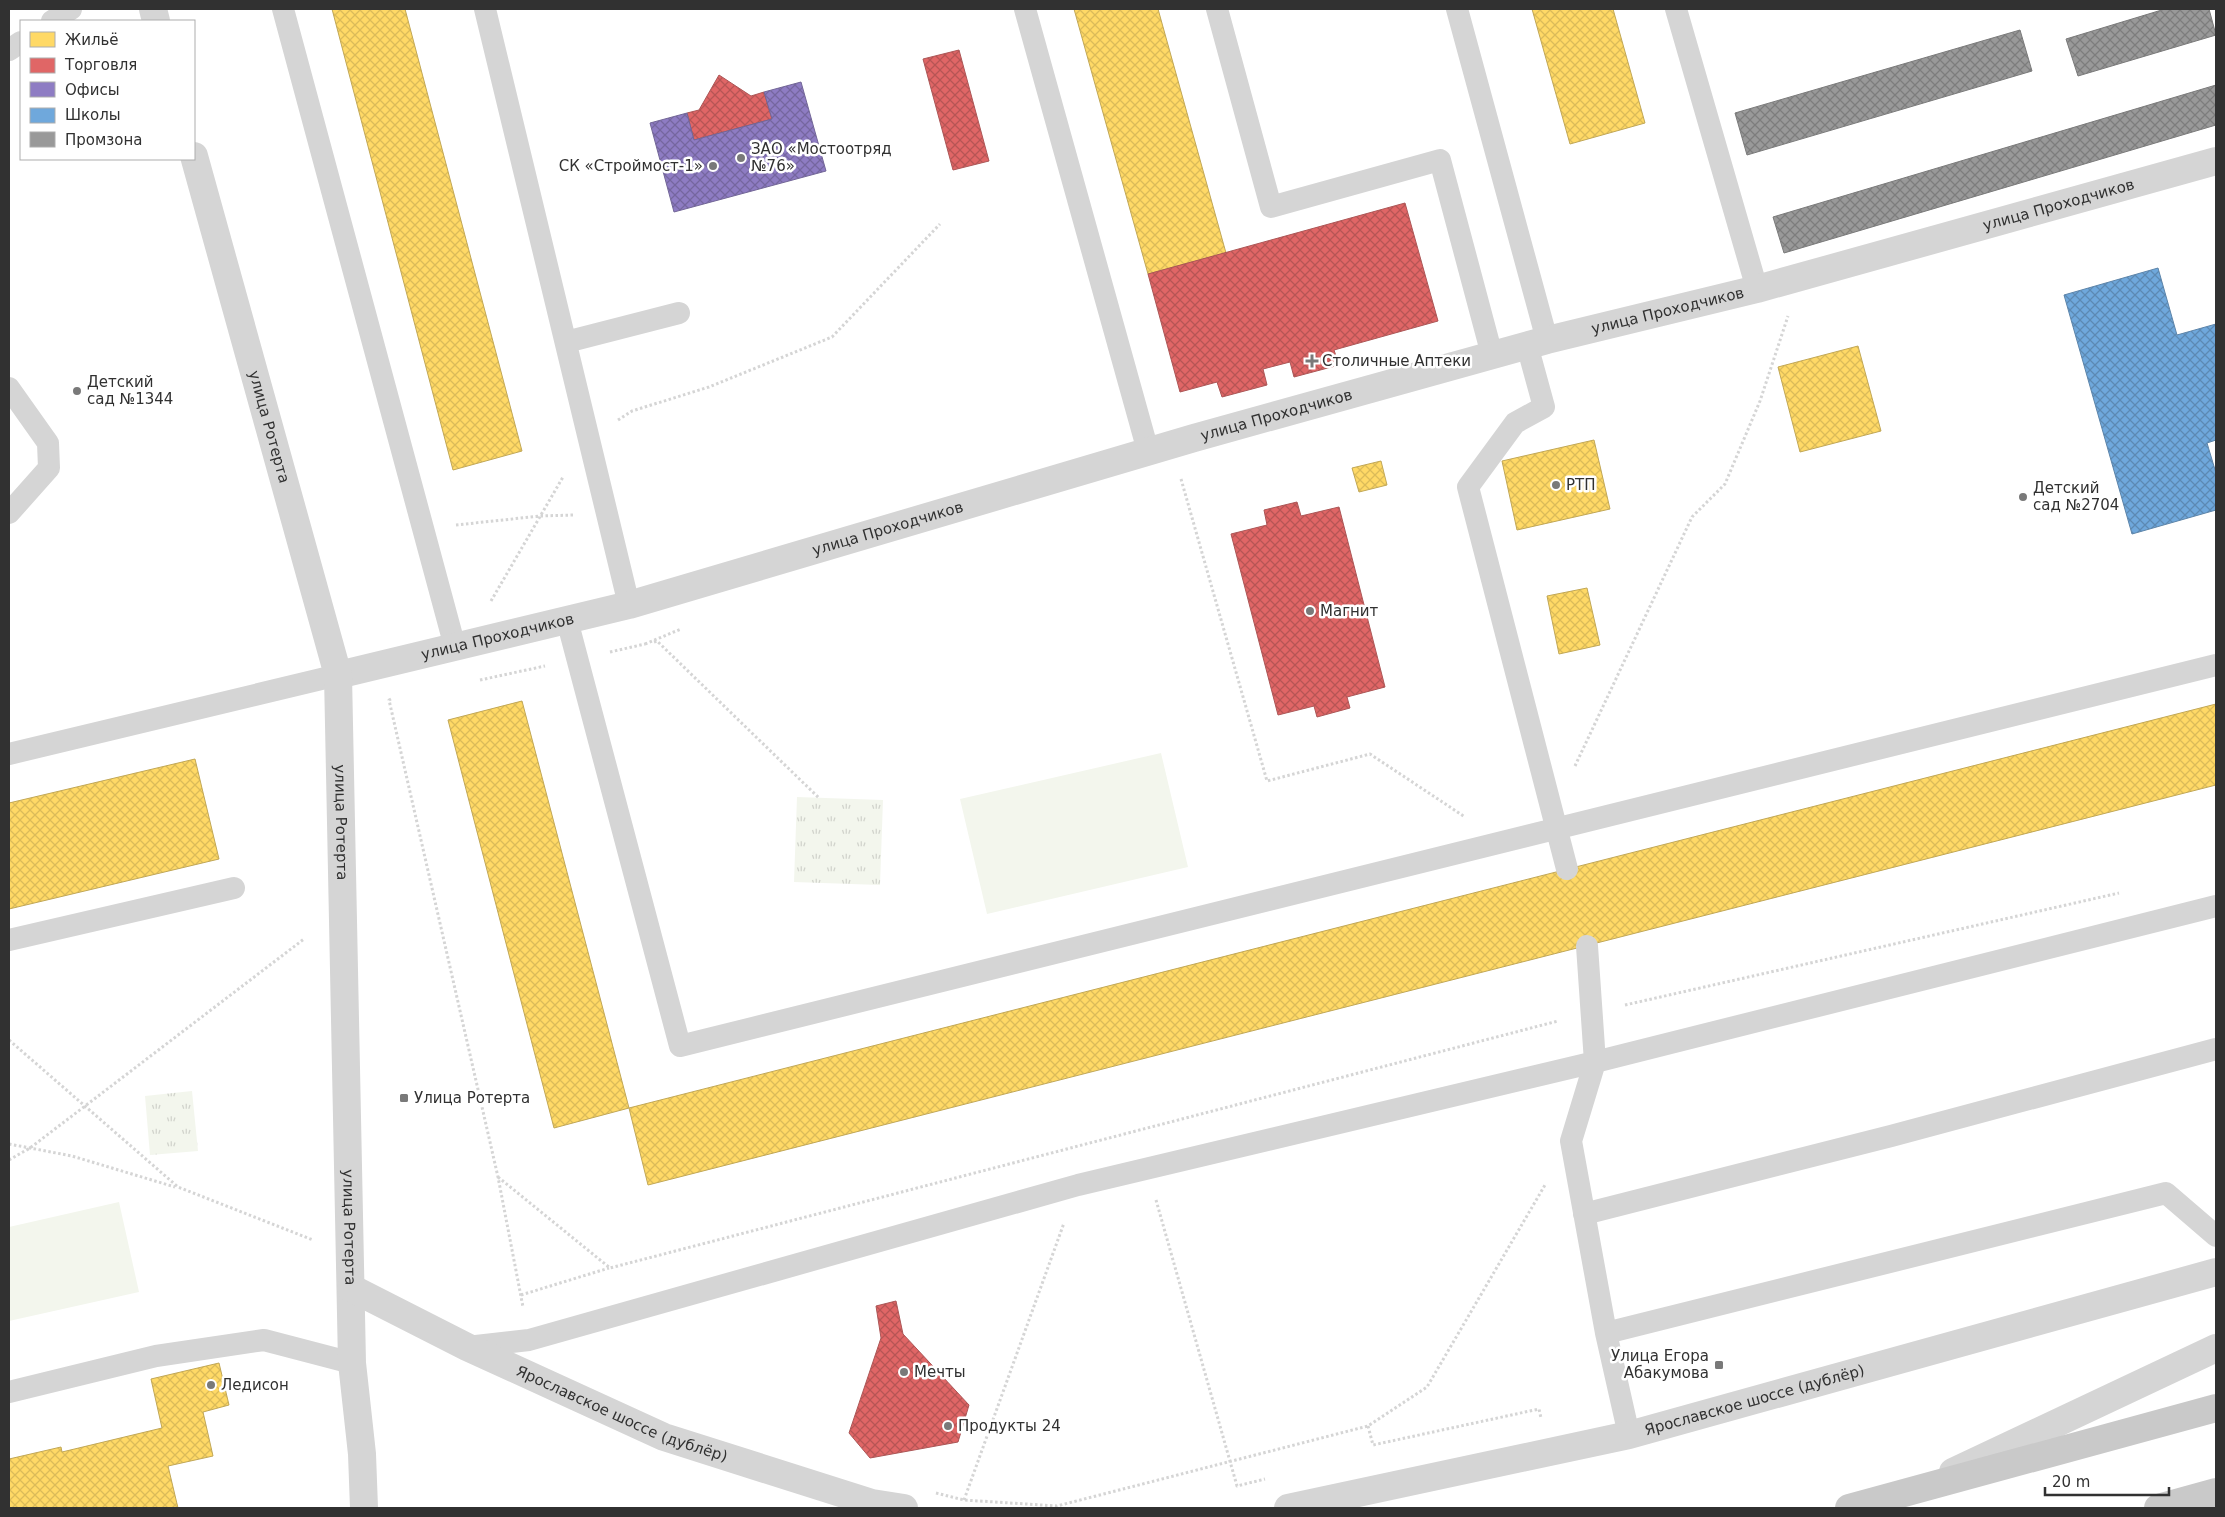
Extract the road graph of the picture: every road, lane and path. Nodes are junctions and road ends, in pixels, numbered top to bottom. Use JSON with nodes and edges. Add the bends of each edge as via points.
{"nodes":[{"id":1,"x":71,"y":9,"type":"edge"},
{"id":2,"x":283,"y":9,"type":"edge"},
{"id":3,"x":485,"y":9,"type":"edge"},
{"id":4,"x":1025,"y":9,"type":"edge"},
{"id":5,"x":1217,"y":9,"type":"edge"},
{"id":6,"x":1457,"y":9,"type":"edge"},
{"id":7,"x":1676,"y":9,"type":"edge"},
{"id":8,"x":54,"y":20,"type":"edge"},
{"id":9,"x":20,"y":43,"type":"edge"},
{"id":10,"x":9,"y":50,"type":"edge"},
{"id":11,"x":195,"y":160,"type":"edge"},
{"id":12,"x":2216,"y":161,"type":"edge"},
{"id":13,"x":940,"y":224,"type":"dead end"},
{"id":14,"x":1758,"y":289,"type":"junction"},
{"id":15,"x":1791,"y":308,"type":"dead end"},
{"id":16,"x":680,"y":313,"type":"dead end"},
{"id":17,"x":566,"y":342,"type":"junction"},
{"id":18,"x":1537,"y":343,"type":"junction"},
{"id":19,"x":1492,"y":356,"type":"junction"},
{"id":20,"x":9,"y":388,"type":"edge"},
{"id":21,"x":588,"y":436,"type":"junction"},
{"id":22,"x":1148,"y":451,"type":"junction"},
{"id":23,"x":1179,"y":472,"type":"dead end"},
{"id":24,"x":9,"y":513,"type":"edge"},
{"id":25,"x":608,"y":514,"type":"junction"},
{"id":26,"x":540,"y":516,"type":"junction"},
{"id":27,"x":423,"y":528,"type":"junction"},
{"id":28,"x":629,"y":605,"type":"junction"},
{"id":29,"x":567,"y":620,"type":"junction"},
{"id":30,"x":460,"y":646,"type":"junction"},
{"id":31,"x":576,"y":660,"type":"junction"},
{"id":32,"x":2216,"y":665,"type":"edge"},
{"id":33,"x":338,"y":675,"type":"junction"},
{"id":34,"x":473,"y":682,"type":"dead end"},
{"id":35,"x":399,"y":698,"type":"dead end"},
{"id":36,"x":9,"y":754,"type":"edge"},
{"id":37,"x":819,"y":798,"type":"dead end"},
{"id":38,"x":1554,"y":821,"type":"junction"},
{"id":39,"x":1501,"y":841,"type":"junction"},
{"id":40,"x":1567,"y":869,"type":"dead end"},
{"id":41,"x":234,"y":888,"type":"dead end"},
{"id":42,"x":2120,"y":893,"type":"dead end"},
{"id":43,"x":2216,"y":906,"type":"edge"},
{"id":44,"x":304,"y":939,"type":"dead end"},
{"id":45,"x":9,"y":940,"type":"edge"},
{"id":46,"x":1587,"y":946,"type":"dead end"},
{"id":47,"x":1591,"y":1013,"type":"junction"},
{"id":48,"x":9,"y":1040,"type":"edge"},
{"id":49,"x":2216,"y":1049,"type":"edge"},
{"id":50,"x":1595,"y":1062,"type":"junction"},
{"id":51,"x":84,"y":1107,"type":"junction"},
{"id":52,"x":1571,"y":1141,"type":"junction"},
{"id":53,"x":9,"y":1144,"type":"edge"},
{"id":54,"x":30,"y":1148,"type":"junction"},
{"id":55,"x":9,"y":1160,"type":"edge"},
{"id":56,"x":1148,"y":1168,"type":"junction"},
{"id":57,"x":498,"y":1177,"type":"junction"},
{"id":58,"x":1078,"y":1185,"type":"junction"},
{"id":59,"x":178,"y":1187,"type":"junction"},
{"id":60,"x":1584,"y":1214,"type":"junction"},
{"id":61,"x":2216,"y":1236,"type":"edge"},
{"id":62,"x":351,"y":1254,"type":"junction"},
{"id":63,"x":610,"y":1268,"type":"junction"},
{"id":64,"x":2216,"y":1272,"type":"edge"},
{"id":65,"x":351,"y":1288,"type":"junction"},
{"id":66,"x":521,"y":1295,"type":"junction"},
{"id":67,"x":1606,"y":1333,"type":"junction"},
{"id":68,"x":529,"y":1340,"type":"junction"},
{"id":69,"x":467,"y":1348,"type":"junction"},
{"id":70,"x":2216,"y":1348,"type":"edge"},
{"id":71,"x":352,"y":1363,"type":"junction"},
{"id":72,"x":9,"y":1392,"type":"edge"},
{"id":73,"x":2216,"y":1408,"type":"edge"},
{"id":74,"x":1368,"y":1426,"type":"junction"},
{"id":75,"x":1629,"y":1435,"type":"junction"},
{"id":76,"x":1373,"y":1445,"type":"dead end"},
{"id":77,"x":1228,"y":1462,"type":"junction"},
{"id":78,"x":1237,"y":1486,"type":"dead end"},
{"id":79,"x":927,"y":1490,"type":"dead end"},
{"id":80,"x":1915,"y":1490,"type":"junction"},
{"id":81,"x":2216,"y":1492,"type":"edge"},
{"id":82,"x":964,"y":1500,"type":"junction"},
{"id":83,"x":364,"y":1508,"type":"edge"},
{"id":84,"x":904,"y":1508,"type":"edge"},
{"id":85,"x":1288,"y":1508,"type":"edge"},
{"id":86,"x":1848,"y":1508,"type":"edge"},
{"id":87,"x":2158,"y":1508,"type":"edge"}],
"edges":[{"from":1,"to":8,"type":"lane"},
{"from":2,"to":27,"type":"lane"},
{"from":3,"to":17,"type":"lane"},
{"from":4,"to":22,"type":"lane"},
{"from":5,"to":19,"type":"lane","via":[[1271,207],[1440,160]]},
{"from":6,"to":18,"type":"lane"},
{"from":7,"to":14,"type":"lane"},
{"from":9,"to":10,"type":"lane"},
{"from":11,"to":33,"type":"street","name":"улица Ротерта"},
{"from":12,"to":14,"type":"street","name":"улица Проходчиков"},
{"from":13,"to":21,"type":"path","via":[[832,337],[709,387],[632,411]]},
{"from":14,"to":18,"type":"street","name":"улица Проходчиков"},
{"from":15,"to":38,"type":"path","via":[[1760,401],[1725,484],[1692,517]]},
{"from":16,"to":17,"type":"lane"},
{"from":17,"to":21,"type":"lane"},
{"from":18,"to":19,"type":"street","name":"улица Проходчиков"},
{"from":18,"to":38,"type":"lane","via":[[1544,407],[1515,423],[1468,487]]},
{"from":19,"to":22,"type":"street","name":"улица Проходчиков"},
{"from":20,"to":24,"type":"lane","via":[[48,443],[49,468]]},
{"from":21,"to":25,"type":"lane"},
{"from":21,"to":26,"type":"path"},
{"from":22,"to":28,"type":"street","name":"улица Проходчиков"},
{"from":23,"to":39,"type":"path","via":[[1266,781],[1370,754]]},
{"from":25,"to":26,"type":"path"},
{"from":25,"to":28,"type":"lane"},
{"from":26,"to":27,"type":"path"},
{"from":26,"to":30,"type":"path"},
{"from":27,"to":30,"type":"lane"},
{"from":28,"to":29,"type":"street","name":"улица Проходчиков"},
{"from":29,"to":30,"type":"street","name":"улица Проходчиков"},
{"from":29,"to":31,"type":"lane"},
{"from":30,"to":33,"type":"street","name":"улица Проходчиков"},
{"from":31,"to":34,"type":"path"},
{"from":31,"to":37,"type":"path","via":[[657,641]]},
{"from":31,"to":39,"type":"lane","via":[[680,1046]]},
{"from":32,"to":38,"type":"lane"},
{"from":33,"to":36,"type":"lane"},
{"from":33,"to":62,"type":"street","name":"улица Ротерта"},
{"from":35,"to":57,"type":"path","via":[[389,700]]},
{"from":38,"to":39,"type":"lane"},
{"from":38,"to":40,"type":"lane"},
{"from":41,"to":45,"type":"lane"},
{"from":42,"to":47,"type":"path"},
{"from":43,"to":50,"type":"lane"},
{"from":44,"to":51,"type":"path"},
{"from":46,"to":47,"type":"lane"},
{"from":47,"to":50,"type":"lane"},
{"from":47,"to":63,"type":"path"},
{"from":48,"to":51,"type":"path"},
{"from":49,"to":60,"type":"lane"},
{"from":50,"to":52,"type":"lane"},
{"from":50,"to":56,"type":"lane"},
{"from":51,"to":54,"type":"path"},
{"from":51,"to":59,"type":"path"},
{"from":52,"to":60,"type":"lane"},
{"from":52,"to":74,"type":"path","via":[[1427,1387]]},
{"from":53,"to":54,"type":"path"},
{"from":54,"to":55,"type":"path"},
{"from":54,"to":59,"type":"path","via":[[72,1156]]},
{"from":56,"to":58,"type":"lane"},
{"from":56,"to":77,"type":"path"},
{"from":57,"to":63,"type":"path"},
{"from":57,"to":66,"type":"path"},
{"from":58,"to":68,"type":"lane"},
{"from":58,"to":82,"type":"path"},
{"from":59,"to":62,"type":"path"},
{"from":60,"to":67,"type":"lane"},
{"from":61,"to":67,"type":"lane","via":[[2166,1193]]},
{"from":62,"to":65,"type":"street","name":"улица Ротерта"},
{"from":63,"to":66,"type":"path"},
{"from":64,"to":75,"type":"street","name":"Ярославское шоссе (дублёр)"},
{"from":65,"to":69,"type":"street","name":"Ярославское шоссе (дублёр)"},
{"from":65,"to":71,"type":"street","name":"улица Ротерта"},
{"from":66,"to":68,"type":"path"},
{"from":67,"to":75,"type":"lane"},
{"from":68,"to":69,"type":"lane"},
{"from":69,"to":84,"type":"street","name":"Ярославское шоссе (дублёр)","via":[[664,1437],[872,1503]]},
{"from":70,"to":80,"type":"street"},
{"from":71,"to":72,"type":"lane","via":[[264,1340],[156,1356]]},
{"from":71,"to":83,"type":"street","name":"улица Ротерта"},
{"from":73,"to":80,"type":"main road"},
{"from":74,"to":76,"type":"path"},
{"from":74,"to":77,"type":"path"},
{"from":75,"to":85,"type":"street","name":"Ярославское шоссе (дублёр)"},
{"from":77,"to":78,"type":"path"},
{"from":77,"to":82,"type":"path","via":[[1057,1506]]},
{"from":79,"to":82,"type":"path"},
{"from":80,"to":86,"type":"main road"},
{"from":81,"to":87,"type":"main road"}]}
